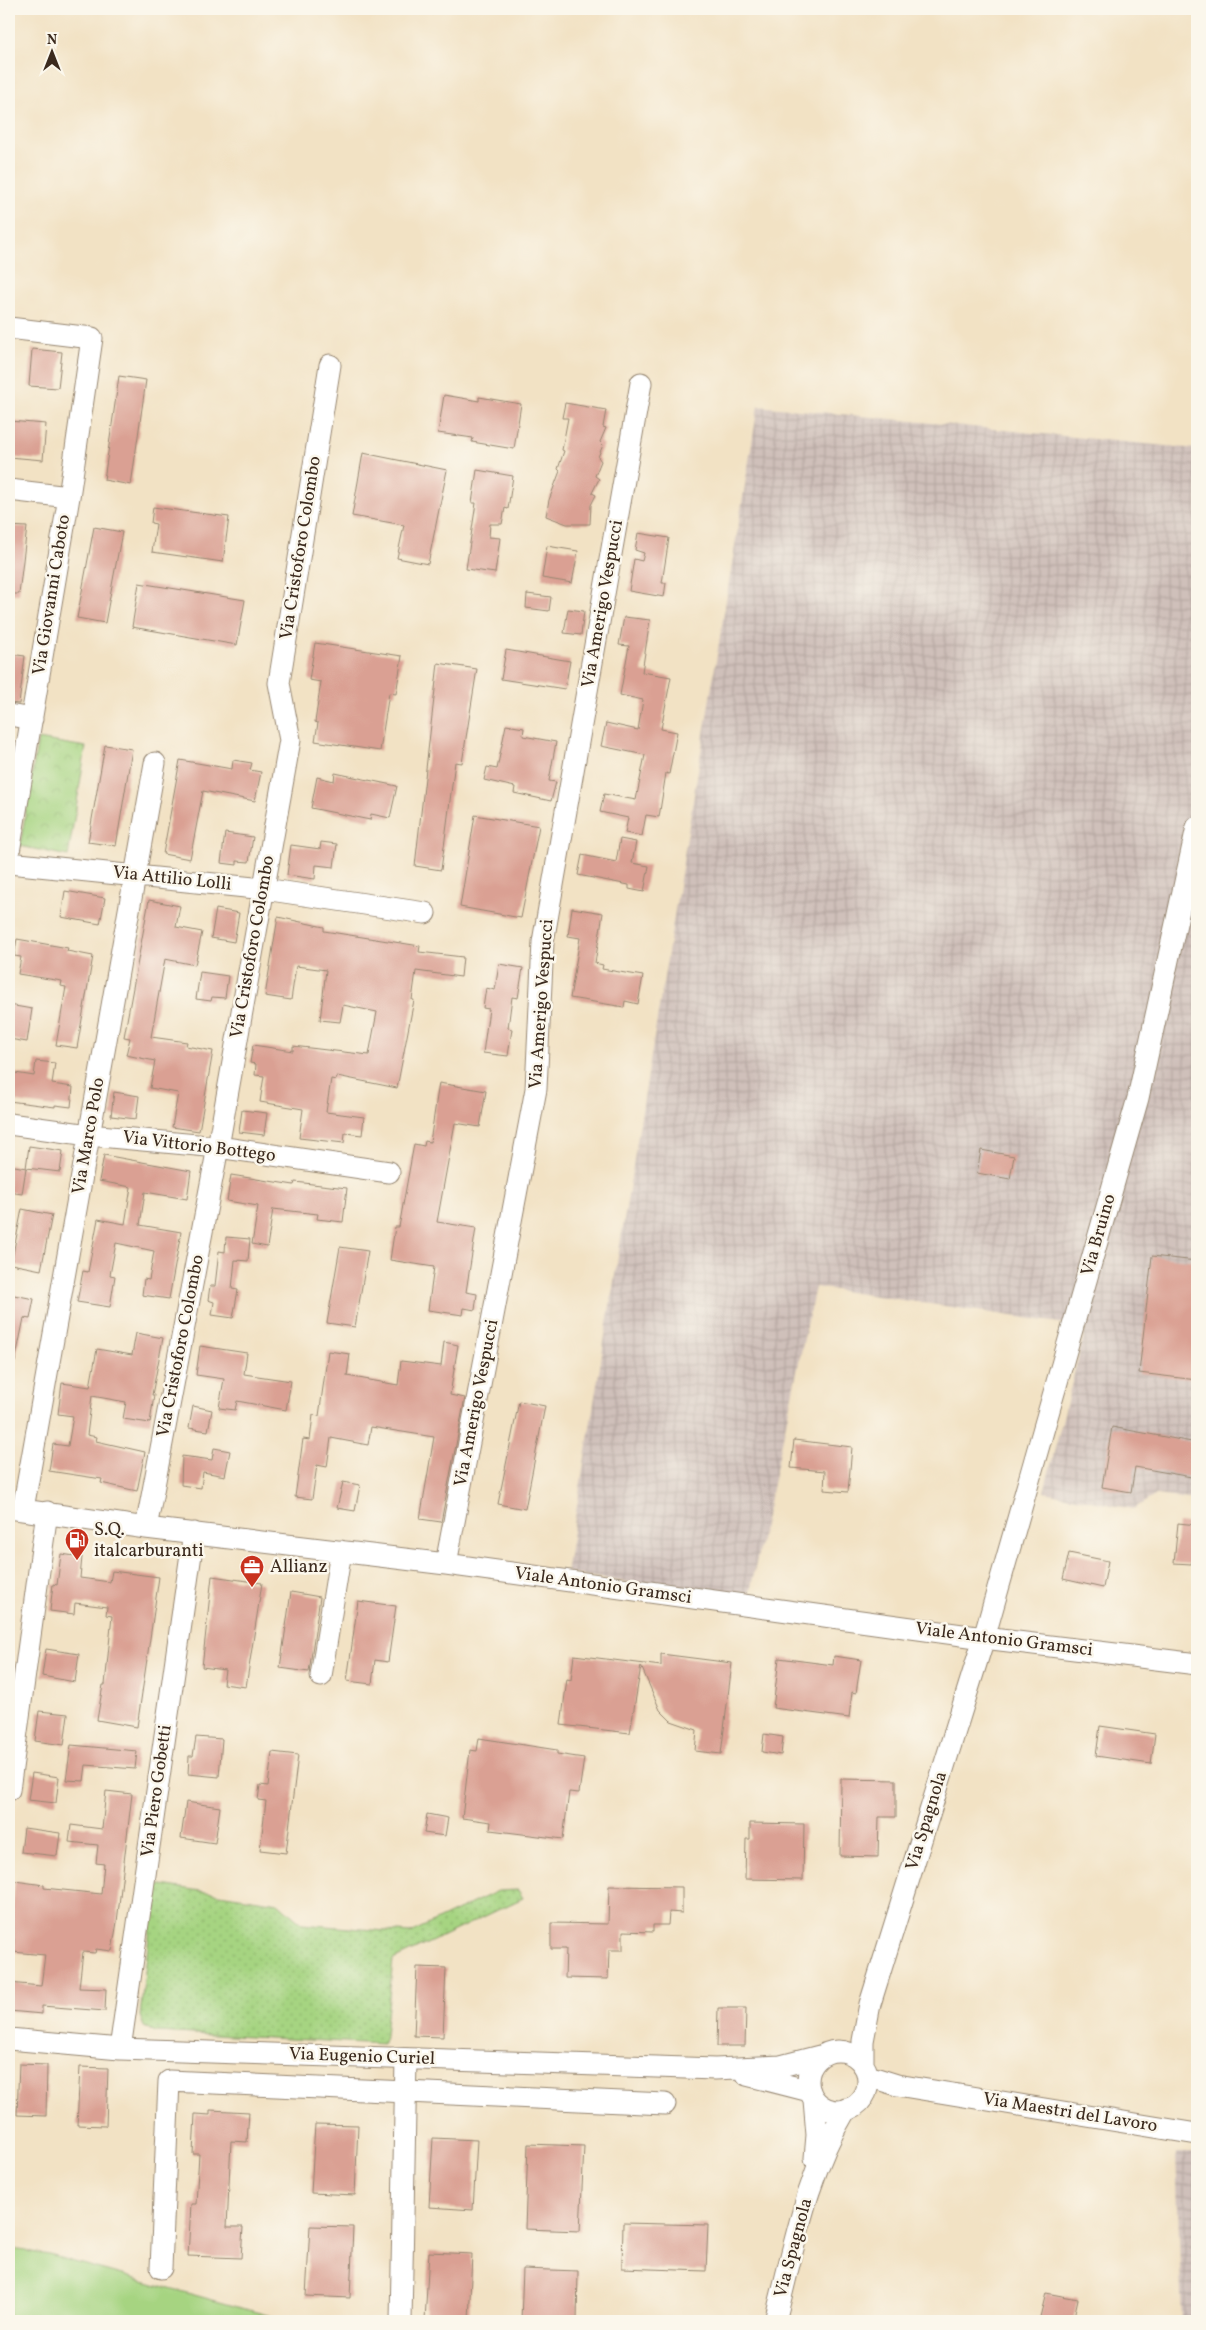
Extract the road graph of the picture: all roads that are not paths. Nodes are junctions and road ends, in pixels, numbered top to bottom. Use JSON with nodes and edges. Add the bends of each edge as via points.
{"nodes":[{"id":1,"x":9,"y":328,"type":"edge"},
{"id":2,"x":330,"y":365,"type":"dead end"},
{"id":3,"x":642,"y":383,"type":"dead end"},
{"id":4,"x":9,"y":490,"type":"edge"},
{"id":5,"x":69,"y":497,"type":"junction"},
{"id":6,"x":9,"y":715,"type":"edge"},
{"id":7,"x":32,"y":718,"type":"junction"},
{"id":8,"x":155,"y":763,"type":"dead end"},
{"id":9,"x":1197,"y":827,"type":"edge"},
{"id":10,"x":9,"y":852,"type":"edge"},
{"id":11,"x":9,"y":863,"type":"edge"},
{"id":12,"x":135,"y":874,"type":"junction"},
{"id":13,"x":264,"y":889,"type":"junction"},
{"id":14,"x":424,"y":913,"type":"dead end"},
{"id":15,"x":9,"y":1124,"type":"edge"},
{"id":16,"x":89,"y":1135,"type":"junction"},
{"id":17,"x":218,"y":1147,"type":"junction"},
{"id":18,"x":389,"y":1172,"type":"dead end"},
{"id":19,"x":16,"y":1509,"type":"edge"},
{"id":20,"x":47,"y":1512,"type":"junction"},
{"id":21,"x":146,"y":1528,"type":"junction"},
{"id":22,"x":194,"y":1533,"type":"junction"},
{"id":23,"x":341,"y":1551,"type":"junction"},
{"id":24,"x":446,"y":1564,"type":"junction"},
{"id":25,"x":984,"y":1638,"type":"junction"},
{"id":26,"x":1197,"y":1664,"type":"edge"},
{"id":27,"x":321,"y":1676,"type":"dead end"},
{"id":28,"x":9,"y":1790,"type":"edge"},
{"id":29,"x":870,"y":2004,"type":"junction"},
{"id":30,"x":9,"y":2039,"type":"edge"},
{"id":31,"x":120,"y":2048,"type":"junction"},
{"id":32,"x":170,"y":2050,"type":"junction"},
{"id":33,"x":826,"y":2054,"type":"junction"},
{"id":34,"x":406,"y":2058,"type":"junction"},
{"id":35,"x":715,"y":2069,"type":"junction"},
{"id":36,"x":866,"y":2071,"type":"junction"},
{"id":37,"x":169,"y":2081,"type":"junction"},
{"id":38,"x":406,"y":2092,"type":"junction"},
{"id":39,"x":943,"y":2093,"type":"junction"},
{"id":40,"x":812,"y":2095,"type":"junction"},
{"id":41,"x":666,"y":2104,"type":"dead end"},
{"id":42,"x":854,"y":2104,"type":"junction"},
{"id":43,"x":1197,"y":2134,"type":"edge"},
{"id":44,"x":813,"y":2175,"type":"junction"},
{"id":45,"x":161,"y":2268,"type":"dead end"},
{"id":46,"x":401,"y":2321,"type":"edge"},
{"id":47,"x":775,"y":2321,"type":"edge"}],
"edges":[{"from":1,"to":5,"type":"street","name":"Via Giovanni Caboto","via":[[92,338]]},
{"from":2,"to":13,"type":"street","name":"Via Cristoforo Colombo","via":[[279,683],[290,740]]},
{"from":3,"to":24,"type":"street","name":"Via Amerigo Vespucci","via":[[543,942],[536,1089]]},
{"from":4,"to":5,"type":"street"},
{"from":5,"to":7,"type":"street","name":"Via Giovanni Caboto"},
{"from":6,"to":7,"type":"street"},
{"from":7,"to":10,"type":"street","name":"Via Giovanni Caboto"},
{"from":8,"to":12,"type":"street","name":"Via Marco Polo"},
{"from":9,"to":25,"type":"street","name":"Via Bruino","via":[[1138,1098]]},
{"from":11,"to":12,"type":"street","name":"Via Attilio Lolli"},
{"from":12,"to":13,"type":"street","name":"Via Attilio Lolli"},
{"from":12,"to":16,"type":"street","name":"Via Marco Polo"},
{"from":13,"to":14,"type":"street","name":"Via Attilio Lolli"},
{"from":13,"to":17,"type":"street","name":"Via Cristoforo Colombo"},
{"from":15,"to":16,"type":"street","name":"Via Vittorio Bottego"},
{"from":16,"to":17,"type":"street","name":"Via Vittorio Bottego"},
{"from":16,"to":19,"type":"street","name":"Via Marco Polo"},
{"from":17,"to":18,"type":"street","name":"Via Vittorio Bottego"},
{"from":17,"to":21,"type":"street","name":"Via Cristoforo Colombo"},
{"from":19,"to":20,"type":"street","name":"Viale Antonio Gramsci"},
{"from":20,"to":21,"type":"street","name":"Viale Antonio Gramsci"},
{"from":20,"to":28,"type":"street"},
{"from":21,"to":22,"type":"street","name":"Viale Antonio Gramsci"},
{"from":22,"to":23,"type":"street","name":"Viale Antonio Gramsci"},
{"from":22,"to":31,"type":"street","name":"Via Piero Gobetti"},
{"from":23,"to":24,"type":"street","name":"Viale Antonio Gramsci"},
{"from":23,"to":27,"type":"street"},
{"from":24,"to":25,"type":"street","name":"Viale Antonio Gramsci"},
{"from":25,"to":26,"type":"street","name":"Viale Antonio Gramsci"},
{"from":25,"to":29,"type":"street","name":"Via Spagnola"},
{"from":29,"to":33,"type":"street","name":"Via Spagnola","via":[[856,2029]]},
{"from":29,"to":36,"type":"street","name":"Via Spagnola","via":[[863,2041]]},
{"from":30,"to":31,"type":"street","name":"Via Eugenio Curiel"},
{"from":31,"to":32,"type":"street","name":"Via Eugenio Curiel"},
{"from":32,"to":34,"type":"street","name":"Via Eugenio Curiel"},
{"from":32,"to":37,"type":"street"},
{"from":33,"to":35,"type":"street","name":"Via Eugenio Curiel","via":[[781,2066]]},
{"from":33,"to":36,"type":"street","via":[[850,2053]]},
{"from":33,"to":40,"type":"street","via":[[809,2072]]},
{"from":34,"to":35,"type":"street","name":"Via Eugenio Curiel"},
{"from":34,"to":38,"type":"street"},
{"from":35,"to":40,"type":"street","name":"Via Eugenio Curiel","via":[[764,2078]]},
{"from":36,"to":39,"type":"street","name":"Via Maestri del Lavoro","via":[[897,2085]]},
{"from":36,"to":42,"type":"street","via":[[868,2084]]},
{"from":37,"to":38,"type":"street"},
{"from":37,"to":45,"type":"street"},
{"from":38,"to":41,"type":"street"},
{"from":38,"to":46,"type":"street"},
{"from":39,"to":42,"type":"street","name":"Via Maestri del Lavoro"},
{"from":39,"to":43,"type":"street","name":"Via Maestri del Lavoro"},
{"from":40,"to":42,"type":"street","via":[[828,2109]]},
{"from":40,"to":44,"type":"street","name":"Via Spagnola","via":[[817,2134]]},
{"from":42,"to":44,"type":"street","name":"Via Spagnola","via":[[828,2138]]},
{"from":44,"to":47,"type":"street","name":"Via Spagnola"}]}
